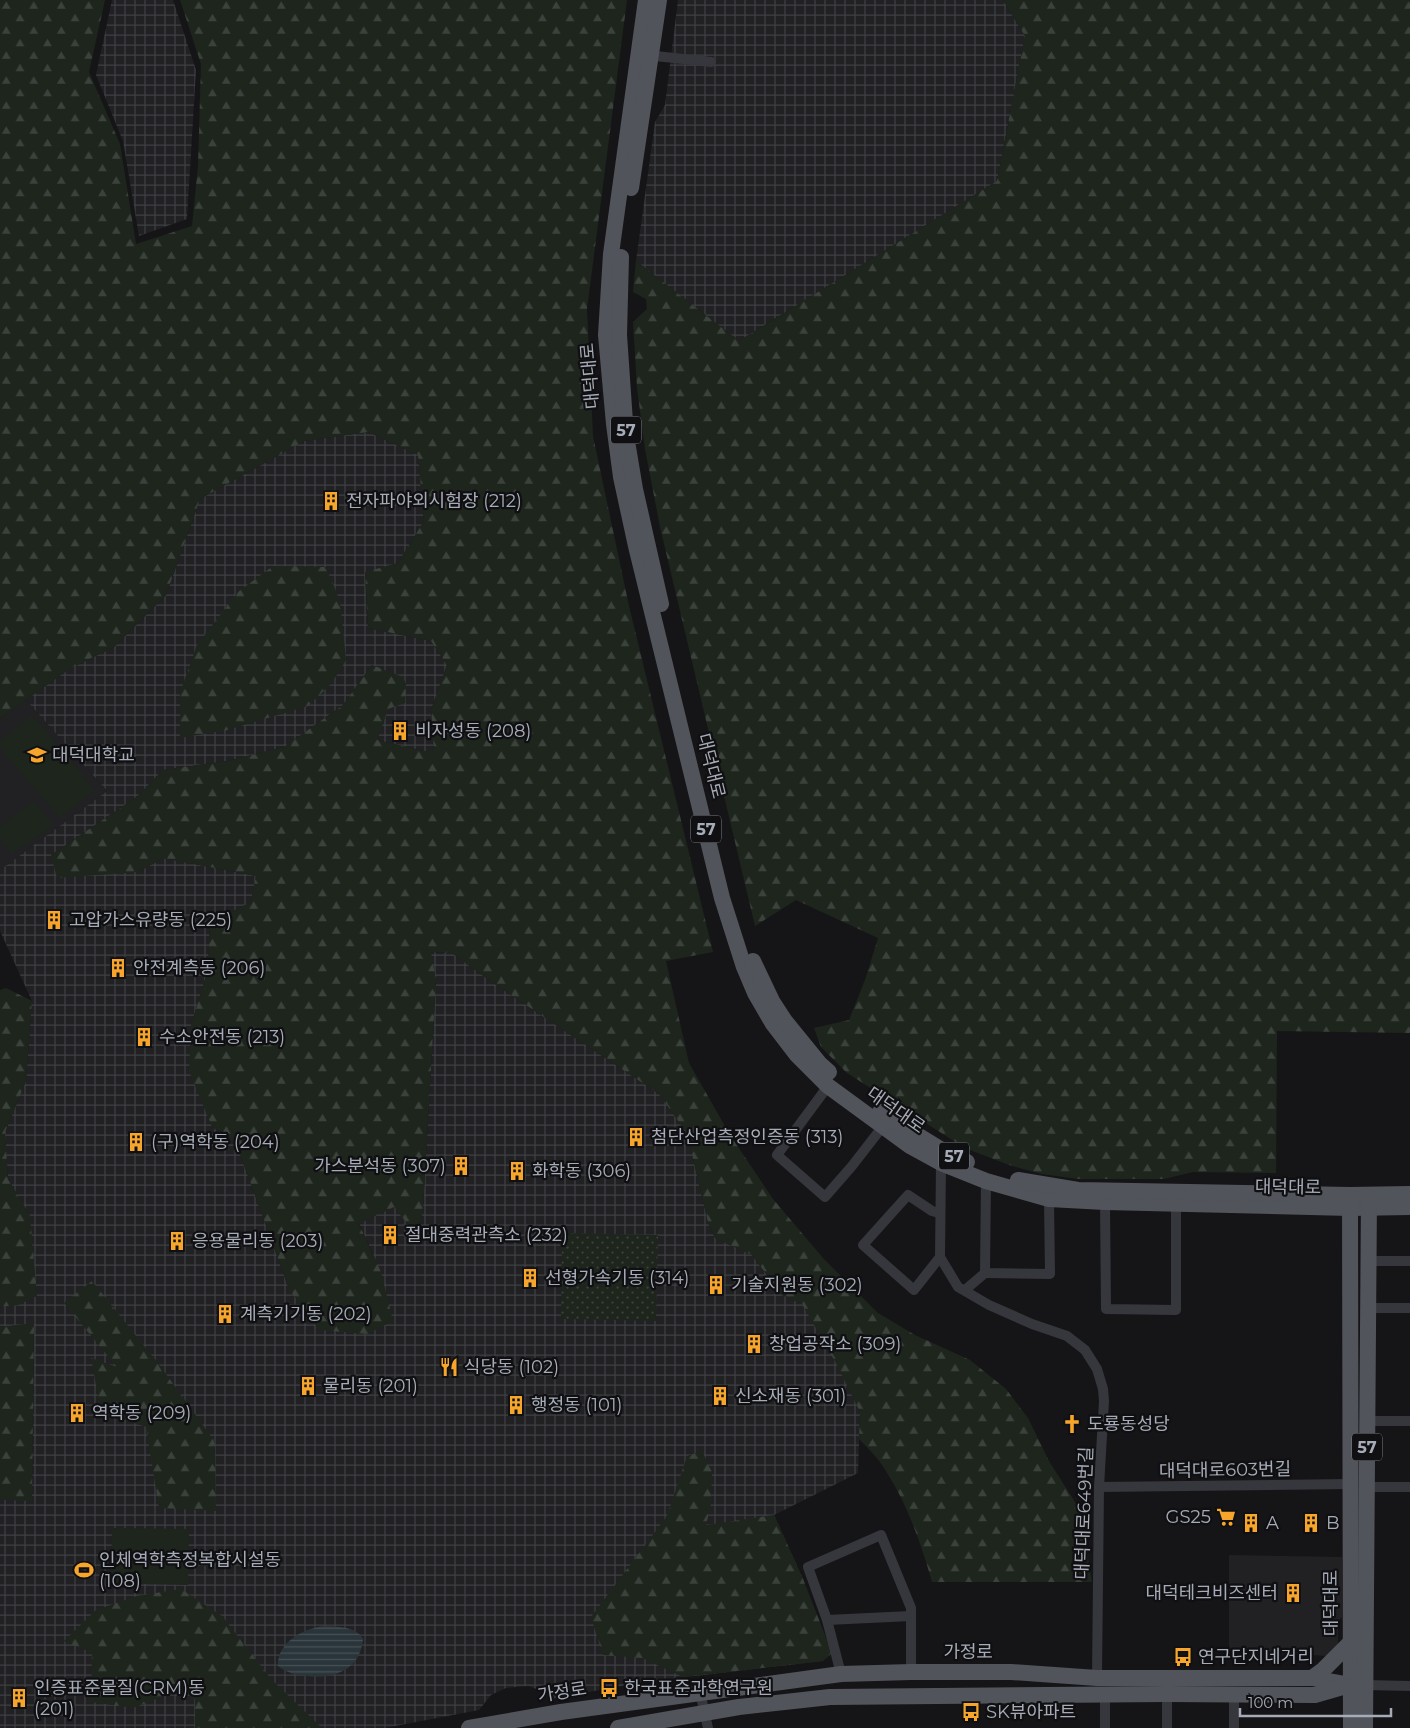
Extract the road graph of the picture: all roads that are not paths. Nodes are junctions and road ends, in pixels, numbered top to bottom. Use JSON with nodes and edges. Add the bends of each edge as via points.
{"nodes":[{"id":1,"x":646,"y":0,"type":"edge"},
{"id":2,"x":659,"y":0,"type":"edge"},
{"id":3,"x":646,"y":55,"type":"junction"},
{"id":4,"x":711,"y":62,"type":"dead end"},
{"id":5,"x":828,"y":1086,"type":"junction"},
{"id":6,"x":883,"y":1126,"type":"junction"},
{"id":7,"x":941,"y":1163,"type":"junction"},
{"id":8,"x":986,"y":1181,"type":"junction"},
{"id":9,"x":1410,"y":1194,"type":"edge"},
{"id":10,"x":1049,"y":1199,"type":"junction"},
{"id":11,"x":1105,"y":1202,"type":"junction"},
{"id":12,"x":1350,"y":1202,"type":"junction"},
{"id":13,"x":1369,"y":1202,"type":"junction"},
{"id":14,"x":1176,"y":1204,"type":"junction"},
{"id":15,"x":1410,"y":1207,"type":"edge"},
{"id":16,"x":940,"y":1214,"type":"junction"},
{"id":17,"x":940,"y":1257,"type":"junction"},
{"id":18,"x":1410,"y":1261,"type":"edge"},
{"id":19,"x":1368,"y":1262,"type":"junction"},
{"id":20,"x":984,"y":1273,"type":"junction"},
{"id":21,"x":964,"y":1290,"type":"junction"},
{"id":22,"x":1368,"y":1308,"type":"junction"},
{"id":23,"x":1410,"y":1308,"type":"edge"},
{"id":24,"x":1367,"y":1421,"type":"junction"},
{"id":25,"x":1410,"y":1421,"type":"edge"},
{"id":26,"x":1099,"y":1486,"type":"junction"},
{"id":27,"x":1358,"y":1486,"type":"junction"},
{"id":28,"x":1410,"y":1487,"type":"edge"},
{"id":29,"x":911,"y":1616,"type":"junction"},
{"id":30,"x":827,"y":1620,"type":"junction"},
{"id":31,"x":1351,"y":1642,"type":"junction"},
{"id":32,"x":911,"y":1672,"type":"junction"},
{"id":33,"x":842,"y":1674,"type":"junction"},
{"id":34,"x":1097,"y":1678,"type":"junction"},
{"id":35,"x":1312,"y":1678,"type":"junction"},
{"id":36,"x":1358,"y":1685,"type":"junction"},
{"id":37,"x":1410,"y":1686,"type":"edge"},
{"id":38,"x":700,"y":1692,"type":"junction"},
{"id":39,"x":1105,"y":1694,"type":"junction"},
{"id":40,"x":1167,"y":1694,"type":"junction"},
{"id":41,"x":1234,"y":1694,"type":"junction"},
{"id":42,"x":706,"y":1721,"type":"edge"},
{"id":43,"x":515,"y":1724,"type":"edge"},
{"id":44,"x":469,"y":1728,"type":"edge"},
{"id":45,"x":618,"y":1728,"type":"edge"},
{"id":46,"x":1105,"y":1728,"type":"edge"},
{"id":47,"x":1167,"y":1728,"type":"edge"},
{"id":48,"x":1234,"y":1728,"type":"edge"},
{"id":49,"x":1351,"y":1728,"type":"edge"},
{"id":50,"x":1364,"y":1728,"type":"edge"}],
"edges":[{"from":1,"to":3,"type":"main road","name":"대덕대로","number":"57"},
{"from":2,"to":3,"type":"main road","name":"대덕대로","number":"57"},
{"from":3,"to":4,"type":"street"},
{"from":3,"to":5,"type":"main road","name":"대덕대로","number":"57","via":[[610,254],[606,335],[621,477],[722,898],[737,946],[773,1024],[796,1054]]},
{"from":3,"to":12,"type":"main road","name":"대덕대로","number":"57","via":[[621,254],[619,335],[624,418],[658,590],[741,929],[772,1001],[820,1064],[855,1096],[950,1155],[988,1171],[1028,1182],[1078,1190]]},
{"from":5,"to":6,"type":"main road","name":"대덕대로","number":"57"},
{"from":5,"to":6,"type":"street","via":[[777,1155],[825,1197]]},
{"from":6,"to":7,"type":"main road","name":"대덕대로","number":"57"},
{"from":7,"to":8,"type":"main road","name":"대덕대로","number":"57"},
{"from":7,"to":16,"type":"street"},
{"from":8,"to":10,"type":"main road","name":"대덕대로","number":"57"},
{"from":8,"to":20,"type":"street"},
{"from":9,"to":13,"type":"main road"},
{"from":10,"to":11,"type":"main road","name":"대덕대로","number":"57"},
{"from":10,"to":20,"type":"street","via":[[1050,1274]]},
{"from":11,"to":14,"type":"main road","name":"대덕대로","number":"57"},
{"from":11,"to":14,"type":"street","via":[[1106,1309],[1176,1310]]},
{"from":12,"to":13,"type":"main road","name":"대덕대로","number":"57"},
{"from":12,"to":14,"type":"main road","name":"대덕대로","number":"57"},
{"from":12,"to":27,"type":"main road","name":"대덕대로","number":"57"},
{"from":13,"to":15,"type":"main road"},
{"from":13,"to":19,"type":"main road","name":"대덕대로","number":"57"},
{"from":16,"to":17,"type":"street"},
{"from":16,"to":17,"type":"street","via":[[908,1195],[863,1245],[914,1290]]},
{"from":17,"to":21,"type":"street","name":"대덕대로649번길","via":[[958,1287]]},
{"from":18,"to":19,"type":"street"},
{"from":19,"to":22,"type":"main road","name":"대덕대로","number":"57"},
{"from":20,"to":21,"type":"street"},
{"from":21,"to":26,"type":"street","name":"대덕대로649번길","via":[[989,1305],[1067,1336],[1085,1350],[1097,1369],[1103,1388]]},
{"from":22,"to":23,"type":"street"},
{"from":22,"to":24,"type":"main road","name":"대덕대로","number":"57"},
{"from":24,"to":25,"type":"street"},
{"from":24,"to":27,"type":"main road","name":"대덕대로","number":"57"},
{"from":26,"to":27,"type":"street","name":"대덕대로603번길"},
{"from":26,"to":34,"type":"street","name":"대덕대로649번길"},
{"from":27,"to":28,"type":"street","name":"대덕대로603번길"},
{"from":27,"to":31,"type":"main road","name":"대덕대로","number":"57"},
{"from":27,"to":36,"type":"main road","name":"대덕대로","number":"57"},
{"from":29,"to":30,"type":"street"},
{"from":29,"to":30,"type":"street","via":[[911,1608],[881,1535],[808,1567]]},
{"from":29,"to":32,"type":"street"},
{"from":30,"to":33,"type":"street"},
{"from":31,"to":35,"type":"main road"},
{"from":31,"to":36,"type":"main road","name":"대덕대로","number":"57"},
{"from":32,"to":33,"type":"main road","name":"가정로"},
{"from":32,"to":34,"type":"main road","name":"가정로","via":[[1011,1672]]},
{"from":33,"to":38,"type":"main road","name":"가정로"},
{"from":34,"to":35,"type":"main road","name":"가정로"},
{"from":35,"to":36,"type":"main road","name":"가정로"},
{"from":36,"to":37,"type":"street"},
{"from":36,"to":41,"type":"main road","via":[[1315,1695]]},
{"from":36,"to":49,"type":"main road","name":"대덕대로","number":"57"},
{"from":36,"to":50,"type":"main road","name":"대덕대로","number":"57"},
{"from":38,"to":42,"type":"street"},
{"from":38,"to":43,"type":"main road","name":"가정로"},
{"from":39,"to":40,"type":"main road"},
{"from":39,"to":42,"type":"main road","via":[[830,1697],[739,1707]]},
{"from":39,"to":46,"type":"street"},
{"from":40,"to":41,"type":"main road"},
{"from":40,"to":47,"type":"street"},
{"from":41,"to":48,"type":"street"},
{"from":42,"to":45,"type":"main road"},
{"from":43,"to":44,"type":"main road","name":"가정로"}]}
